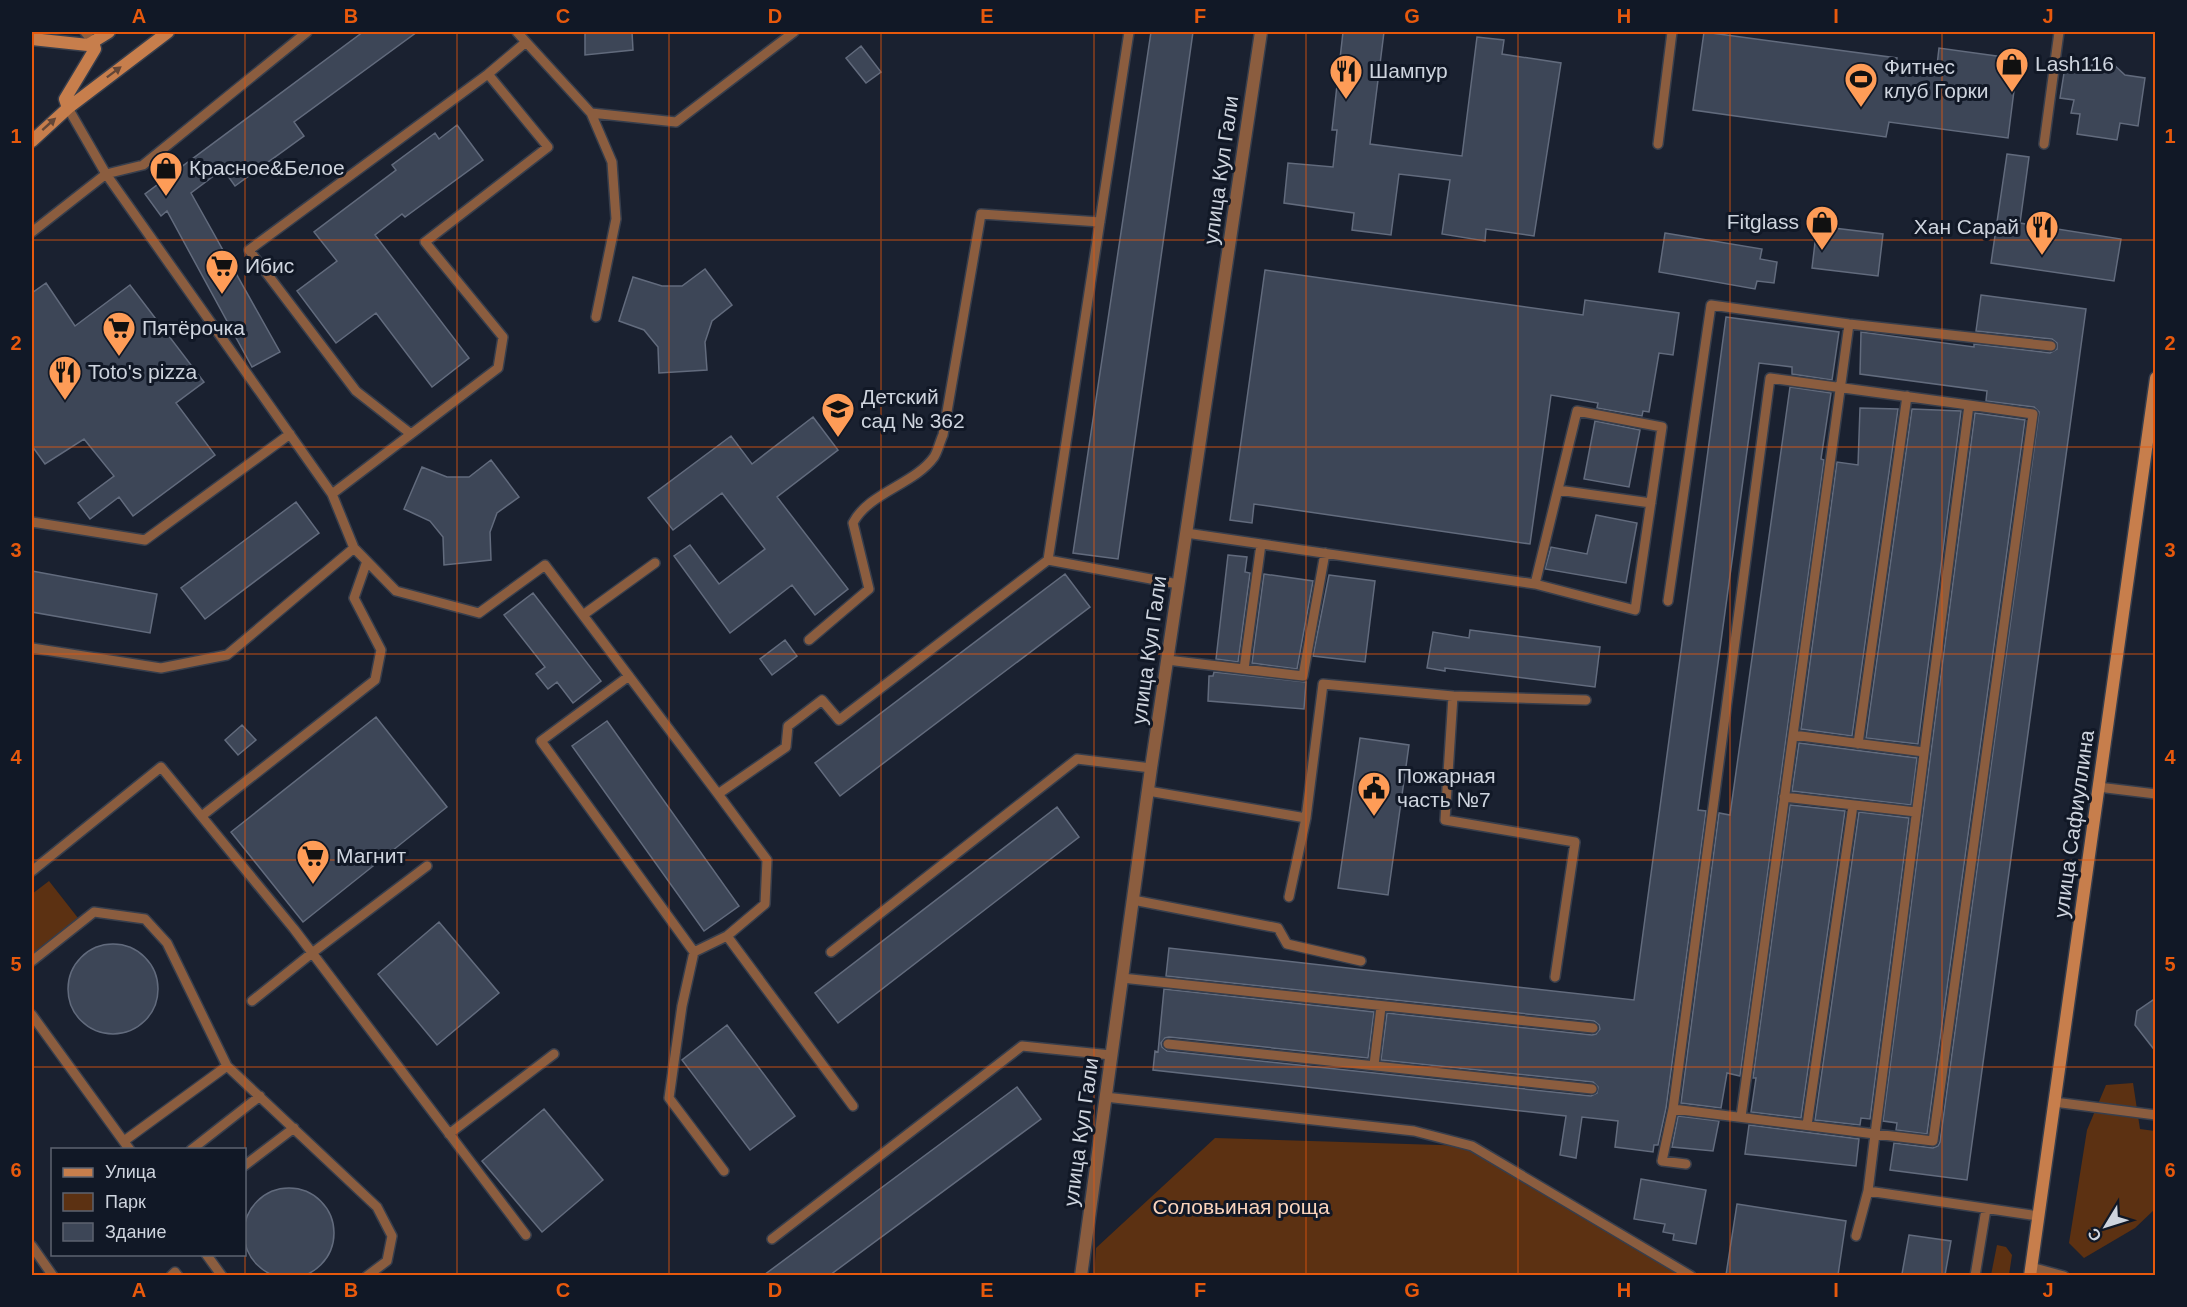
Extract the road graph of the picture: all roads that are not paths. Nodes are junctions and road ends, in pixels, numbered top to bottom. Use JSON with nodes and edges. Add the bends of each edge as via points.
{"nodes":[{"id":1,"x":85,"y":32,"type":"edge"},
{"id":2,"x":109,"y":32,"type":"edge"},
{"id":3,"x":168,"y":32,"type":"edge"},
{"id":4,"x":307,"y":32,"type":"edge"},
{"id":5,"x":517,"y":32,"type":"edge"},
{"id":6,"x":794,"y":32,"type":"edge"},
{"id":7,"x":1129,"y":32,"type":"edge"},
{"id":8,"x":1261,"y":32,"type":"edge"},
{"id":9,"x":1672,"y":32,"type":"edge"},
{"id":10,"x":2059,"y":32,"type":"edge"},
{"id":11,"x":32,"y":39,"type":"edge"},
{"id":12,"x":93,"y":42,"type":"junction"},
{"id":13,"x":526,"y":42,"type":"junction"},
{"id":14,"x":488,"y":74,"type":"junction"},
{"id":15,"x":68,"y":108,"type":"junction"},
{"id":16,"x":591,"y":113,"type":"junction"},
{"id":17,"x":32,"y":141,"type":"edge"},
{"id":18,"x":1658,"y":144,"type":"dead end"},
{"id":19,"x":2044,"y":144,"type":"dead end"},
{"id":20,"x":106,"y":174,"type":"junction"},
{"id":21,"x":1100,"y":222,"type":"junction"},
{"id":22,"x":32,"y":232,"type":"edge"},
{"id":23,"x":596,"y":317,"type":"dead end"},
{"id":24,"x":1849,"y":324,"type":"junction"},
{"id":25,"x":2051,"y":346,"type":"dead end"},
{"id":26,"x":2156,"y":378,"type":"edge"},
{"id":27,"x":1840,"y":388,"type":"junction"},
{"id":28,"x":1907,"y":396,"type":"junction"},
{"id":29,"x":1969,"y":405,"type":"junction"},
{"id":30,"x":290,"y":434,"type":"junction"},
{"id":31,"x":411,"y":434,"type":"junction"},
{"id":32,"x":1558,"y":490,"type":"junction"},
{"id":33,"x":332,"y":494,"type":"junction"},
{"id":34,"x":1651,"y":503,"type":"junction"},
{"id":35,"x":32,"y":522,"type":"edge"},
{"id":36,"x":1186,"y":533,"type":"junction"},
{"id":37,"x":1261,"y":544,"type":"junction"},
{"id":38,"x":354,"y":548,"type":"junction"},
{"id":39,"x":1325,"y":553,"type":"junction"},
{"id":40,"x":1048,"y":560,"type":"junction"},
{"id":41,"x":367,"y":561,"type":"junction"},
{"id":42,"x":655,"y":563,"type":"dead end"},
{"id":43,"x":1178,"y":584,"type":"junction"},
{"id":44,"x":1535,"y":584,"type":"junction"},
{"id":45,"x":1668,"y":601,"type":"dead end"},
{"id":46,"x":583,"y":615,"type":"junction"},
{"id":47,"x":809,"y":640,"type":"dead end"},
{"id":48,"x":32,"y":648,"type":"edge"},
{"id":49,"x":1167,"y":660,"type":"junction"},
{"id":50,"x":1244,"y":669,"type":"junction"},
{"id":51,"x":629,"y":676,"type":"junction"},
{"id":52,"x":1453,"y":696,"type":"junction"},
{"id":53,"x":1586,"y":700,"type":"dead end"},
{"id":54,"x":1793,"y":735,"type":"junction"},
{"id":55,"x":1858,"y":744,"type":"junction"},
{"id":56,"x":1924,"y":752,"type":"junction"},
{"id":57,"x":1151,"y":768,"type":"junction"},
{"id":58,"x":2098,"y":787,"type":"junction"},
{"id":59,"x":1148,"y":791,"type":"junction"},
{"id":60,"x":718,"y":794,"type":"junction"},
{"id":61,"x":2156,"y":794,"type":"edge"},
{"id":62,"x":1784,"y":798,"type":"junction"},
{"id":63,"x":1853,"y":805,"type":"junction"},
{"id":64,"x":1916,"y":812,"type":"junction"},
{"id":65,"x":203,"y":815,"type":"junction"},
{"id":66,"x":1306,"y":819,"type":"junction"},
{"id":67,"x":427,"y":866,"type":"dead end"},
{"id":68,"x":32,"y":871,"type":"edge"},
{"id":69,"x":1289,"y":897,"type":"dead end"},
{"id":70,"x":1133,"y":900,"type":"junction"},
{"id":71,"x":727,"y":936,"type":"junction"},
{"id":72,"x":312,"y":952,"type":"junction"},
{"id":73,"x":694,"y":952,"type":"junction"},
{"id":74,"x":831,"y":952,"type":"dead end"},
{"id":75,"x":1361,"y":961,"type":"dead end"},
{"id":76,"x":32,"y":962,"type":"edge"},
{"id":77,"x":1555,"y":977,"type":"dead end"},
{"id":78,"x":1122,"y":978,"type":"junction"},
{"id":79,"x":252,"y":1001,"type":"dead end"},
{"id":80,"x":1381,"y":1007,"type":"junction"},
{"id":81,"x":32,"y":1015,"type":"edge"},
{"id":82,"x":1593,"y":1028,"type":"dead end"},
{"id":83,"x":1168,"y":1044,"type":"dead end"},
{"id":84,"x":554,"y":1054,"type":"dead end"},
{"id":85,"x":1111,"y":1055,"type":"junction"},
{"id":86,"x":1374,"y":1065,"type":"junction"},
{"id":87,"x":227,"y":1066,"type":"junction"},
{"id":88,"x":1592,"y":1089,"type":"dead end"},
{"id":89,"x":260,"y":1096,"type":"junction"},
{"id":90,"x":1105,"y":1097,"type":"junction"},
{"id":91,"x":2054,"y":1102,"type":"junction"},
{"id":92,"x":853,"y":1106,"type":"dead end"},
{"id":93,"x":1672,"y":1109,"type":"junction"},
{"id":94,"x":2156,"y":1115,"type":"edge"},
{"id":95,"x":1741,"y":1117,"type":"junction"},
{"id":96,"x":1807,"y":1125,"type":"junction"},
{"id":97,"x":294,"y":1128,"type":"junction"},
{"id":98,"x":449,"y":1134,"type":"junction"},
{"id":99,"x":1875,"y":1134,"type":"junction"},
{"id":100,"x":124,"y":1141,"type":"junction"},
{"id":101,"x":129,"y":1148,"type":"edge"},
{"id":102,"x":192,"y":1148,"type":"edge"},
{"id":103,"x":246,"y":1164,"type":"edge"},
{"id":104,"x":1686,"y":1164,"type":"dead end"},
{"id":105,"x":724,"y":1171,"type":"dead end"},
{"id":106,"x":1868,"y":1191,"type":"junction"},
{"id":107,"x":1986,"y":1209,"type":"junction"},
{"id":108,"x":2038,"y":1216,"type":"junction"},
{"id":109,"x":526,"y":1235,"type":"dead end"},
{"id":110,"x":1856,"y":1236,"type":"dead end"},
{"id":111,"x":772,"y":1239,"type":"dead end"},
{"id":112,"x":32,"y":1246,"type":"edge"},
{"id":113,"x":208,"y":1256,"type":"edge"},
{"id":114,"x":2030,"y":1271,"type":"edge"},
{"id":115,"x":53,"y":1275,"type":"edge"},
{"id":116,"x":171,"y":1275,"type":"edge"},
{"id":117,"x":178,"y":1275,"type":"edge"},
{"id":118,"x":222,"y":1275,"type":"edge"},
{"id":119,"x":368,"y":1275,"type":"edge"},
{"id":120,"x":1081,"y":1275,"type":"edge"},
{"id":121,"x":1692,"y":1275,"type":"edge"},
{"id":122,"x":1975,"y":1275,"type":"edge"},
{"id":123,"x":2064,"y":1275,"type":"edge"}],
"edges":[{"from":1,"to":12,"type":"lane"},
{"from":2,"to":12,"type":"street"},
{"from":15,"to":3,"type":"street","one_way":true},
{"from":4,"to":20,"type":"lane","via":[[143,165]]},
{"from":5,"to":13,"type":"lane"},
{"from":6,"to":16,"type":"lane","via":[[676,122]]},
{"from":7,"to":21,"type":"lane"},
{"from":8,"to":36,"type":"street","name":"улица Кул Гали"},
{"from":9,"to":18,"type":"lane"},
{"from":10,"to":19,"type":"lane"},
{"from":11,"to":12,"type":"street","via":[[79,45]]},
{"from":12,"to":15,"type":"street","via":[[94,49],[65,99]]},
{"from":13,"to":14,"type":"lane"},
{"from":13,"to":16,"type":"lane"},
{"from":14,"to":31,"type":"lane","via":[[548,147],[424,242],[503,337],[498,368]]},
{"from":14,"to":31,"type":"lane","via":[[249,250],[356,391]]},
{"from":17,"to":15,"type":"street","one_way":true},
{"from":15,"to":20,"type":"lane"},
{"from":16,"to":23,"type":"lane","via":[[612,162],[616,219]]},
{"from":20,"to":22,"type":"lane"},
{"from":20,"to":30,"type":"lane"},
{"from":21,"to":40,"type":"lane"},
{"from":21,"to":47,"type":"lane","via":[[981,214],[943,435],[934,457],[916,474],[859,512],[853,523],[869,589]]},
{"from":24,"to":25,"type":"lane"},
{"from":24,"to":27,"type":"lane"},
{"from":24,"to":45,"type":"lane","via":[[1712,305]]},
{"from":26,"to":58,"type":"street","name":"улица Сафиуллина"},
{"from":27,"to":28,"type":"lane"},
{"from":27,"to":54,"type":"lane"},
{"from":27,"to":93,"type":"lane","via":[[1770,378]]},
{"from":28,"to":29,"type":"lane"},
{"from":28,"to":55,"type":"lane"},
{"from":29,"to":56,"type":"lane"},
{"from":29,"to":99,"type":"lane","via":[[2033,414],[1933,1141]]},
{"from":30,"to":33,"type":"lane"},
{"from":30,"to":35,"type":"lane","via":[[145,540]]},
{"from":31,"to":33,"type":"lane"},
{"from":32,"to":34,"type":"lane"},
{"from":32,"to":34,"type":"lane","via":[[1577,411],[1662,427]]},
{"from":32,"to":44,"type":"lane"},
{"from":33,"to":38,"type":"lane"},
{"from":34,"to":44,"type":"lane","via":[[1635,610]]},
{"from":36,"to":37,"type":"lane"},
{"from":36,"to":43,"type":"street","name":"улица Кул Гали"},
{"from":37,"to":39,"type":"lane"},
{"from":37,"to":50,"type":"lane"},
{"from":38,"to":41,"type":"lane"},
{"from":38,"to":48,"type":"lane","via":[[227,655],[161,668]]},
{"from":39,"to":44,"type":"lane"},
{"from":39,"to":50,"type":"lane","via":[[1303,676]]},
{"from":40,"to":43,"type":"lane"},
{"from":40,"to":60,"type":"lane","via":[[839,720],[822,700],[788,726],[786,747]]},
{"from":41,"to":46,"type":"lane","via":[[396,591],[479,613],[545,566]]},
{"from":41,"to":65,"type":"lane","via":[[354,597],[381,650],[375,680]]},
{"from":42,"to":46,"type":"lane"},
{"from":43,"to":49,"type":"street","name":"улица Кул Гали"},
{"from":46,"to":51,"type":"lane"},
{"from":49,"to":50,"type":"lane"},
{"from":49,"to":57,"type":"street","name":"улица Кул Гали"},
{"from":51,"to":60,"type":"lane"},
{"from":51,"to":73,"type":"lane","via":[[541,741]]},
{"from":52,"to":53,"type":"lane"},
{"from":52,"to":66,"type":"lane","via":[[1323,684]]},
{"from":52,"to":77,"type":"lane","via":[[1445,820],[1575,842]]},
{"from":54,"to":55,"type":"lane"},
{"from":54,"to":62,"type":"lane"},
{"from":55,"to":56,"type":"lane"},
{"from":56,"to":64,"type":"lane"},
{"from":57,"to":59,"type":"street","name":"улица Кул Гали"},
{"from":57,"to":74,"type":"lane","via":[[1077,759]]},
{"from":58,"to":61,"type":"lane"},
{"from":58,"to":91,"type":"street","name":"улица Сафиуллина"},
{"from":59,"to":66,"type":"lane"},
{"from":59,"to":70,"type":"street","name":"улица Кул Гали"},
{"from":60,"to":71,"type":"lane","via":[[767,860],[765,904]]},
{"from":62,"to":63,"type":"lane"},
{"from":62,"to":95,"type":"lane"},
{"from":63,"to":64,"type":"lane"},
{"from":63,"to":96,"type":"lane"},
{"from":64,"to":99,"type":"lane"},
{"from":65,"to":68,"type":"lane","via":[[161,767]]},
{"from":65,"to":72,"type":"lane"},
{"from":66,"to":69,"type":"lane"},
{"from":67,"to":72,"type":"lane"},
{"from":70,"to":75,"type":"lane","via":[[1278,928],[1287,944]]},
{"from":70,"to":78,"type":"street","name":"улица Кул Гали"},
{"from":71,"to":73,"type":"lane"},
{"from":71,"to":92,"type":"lane"},
{"from":72,"to":79,"type":"lane"},
{"from":72,"to":98,"type":"lane"},
{"from":73,"to":105,"type":"lane","via":[[669,1098]]},
{"from":76,"to":87,"type":"lane","via":[[94,912],[145,919],[167,943]]},
{"from":78,"to":80,"type":"lane"},
{"from":78,"to":85,"type":"street","name":"улица Кул Гали"},
{"from":80,"to":82,"type":"lane"},
{"from":80,"to":86,"type":"lane"},
{"from":81,"to":100,"type":"lane"},
{"from":83,"to":86,"type":"lane"},
{"from":84,"to":98,"type":"lane"},
{"from":85,"to":90,"type":"street","name":"улица Кул Гали"},
{"from":85,"to":111,"type":"lane","via":[[1022,1046]]},
{"from":86,"to":88,"type":"lane"},
{"from":87,"to":89,"type":"lane"},
{"from":87,"to":100,"type":"lane"},
{"from":89,"to":97,"type":"lane"},
{"from":89,"to":102,"type":"lane"},
{"from":90,"to":120,"type":"street","name":"улица Кул Гали"},
{"from":90,"to":121,"type":"lane","via":[[1414,1131],[1472,1146]]},
{"from":91,"to":94,"type":"lane"},
{"from":91,"to":108,"type":"street","name":"улица Сафиуллина"},
{"from":93,"to":95,"type":"lane"},
{"from":93,"to":104,"type":"lane","via":[[1662,1161]]},
{"from":95,"to":96,"type":"lane"},
{"from":96,"to":99,"type":"lane"},
{"from":97,"to":103,"type":"lane"},
{"from":97,"to":119,"type":"lane","via":[[377,1207],[392,1236],[387,1261]]},
{"from":98,"to":109,"type":"lane"},
{"from":99,"to":106,"type":"lane"},
{"from":100,"to":101,"type":"lane"},
{"from":106,"to":107,"type":"lane"},
{"from":106,"to":110,"type":"lane"},
{"from":107,"to":108,"type":"lane"},
{"from":107,"to":122,"type":"lane"},
{"from":108,"to":114,"type":"street","name":"улица Сафиуллина"},
{"from":112,"to":115,"type":"lane"},
{"from":113,"to":118,"type":"lane"},
{"from":114,"to":123,"type":"lane"},
{"from":116,"to":117,"type":"lane"}]}
